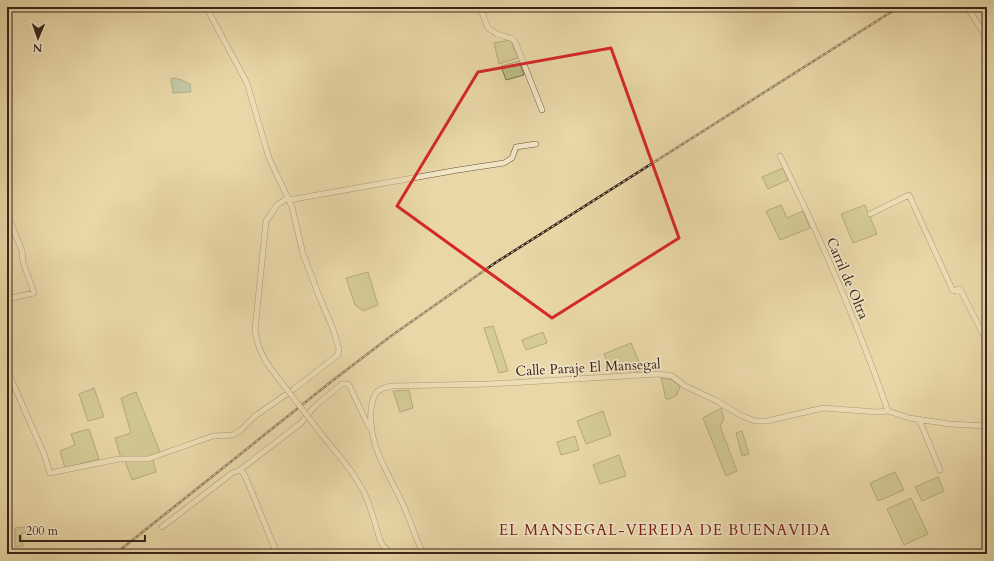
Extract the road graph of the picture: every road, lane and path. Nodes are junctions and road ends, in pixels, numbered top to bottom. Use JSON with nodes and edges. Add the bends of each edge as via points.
{"nodes":[{"id":1,"x":206,"y":7,"type":"edge"},
{"id":2,"x":480,"y":7,"type":"edge"},
{"id":3,"x":967,"y":7,"type":"edge"},
{"id":4,"x":987,"y":38,"type":"edge"},
{"id":5,"x":542,"y":110,"type":"dead end"},
{"id":6,"x":536,"y":144,"type":"dead end"},
{"id":7,"x":780,"y":156,"type":"dead end"},
{"id":8,"x":289,"y":199,"type":"junction"},
{"id":9,"x":7,"y":213,"type":"edge"},
{"id":10,"x":870,"y":214,"type":"dead end"},
{"id":11,"x":7,"y":300,"type":"edge"},
{"id":12,"x":987,"y":342,"type":"edge"},
{"id":13,"x":7,"y":370,"type":"edge"},
{"id":14,"x":888,"y":411,"type":"junction"},
{"id":15,"x":919,"y":419,"type":"junction"},
{"id":16,"x":987,"y":426,"type":"edge"},
{"id":17,"x":371,"y":430,"type":"junction"},
{"id":18,"x":240,"y":470,"type":"junction"},
{"id":19,"x":940,"y":470,"type":"dead end"},
{"id":20,"x":162,"y":527,"type":"dead end"},
{"id":21,"x":277,"y":554,"type":"edge"},
{"id":22,"x":392,"y":554,"type":"edge"},
{"id":23,"x":423,"y":554,"type":"edge"}],
"edges":[{"from":1,"to":8,"type":"street","via":[[247,83],[269,158]]},
{"from":2,"to":5,"type":"street","via":[[488,28],[513,39]]},
{"from":3,"to":4,"type":"street"},
{"from":6,"to":8,"type":"street","via":[[516,147],[512,158],[504,163]]},
{"from":7,"to":14,"type":"street","name":"Carril de Oltra","via":[[855,323]]},
{"from":8,"to":13,"type":"street","via":[[303,254],[333,328],[339,353],[255,416],[236,434],[227,437],[213,436],[148,459],[118,459],[50,473]]},
{"from":8,"to":22,"type":"street","bridge":true,"via":[[277,205],[266,221],[256,340],[263,358],[349,468],[367,499],[380,540]]},
{"from":9,"to":11,"type":"street","via":[[20,245],[34,293]]},
{"from":10,"to":12,"type":"street","via":[[909,195],[953,291],[960,289]]},
{"from":14,"to":15,"type":"street","name":"Calle Paraje El Mansegal"},
{"from":14,"to":17,"type":"street","name":"Calle Paraje El Mansegal","via":[[823,408],[767,421],[755,421],[685,386],[672,376],[659,374],[490,384],[392,386],[379,390],[372,399]]},
{"from":15,"to":16,"type":"street","name":"Calle Paraje El Mansegal"},
{"from":15,"to":19,"type":"street"},
{"from":17,"to":18,"type":"street","via":[[350,387],[348,384],[342,384],[314,407],[301,423],[246,468]]},
{"from":17,"to":23,"type":"street","via":[[384,468],[401,500]]},
{"from":18,"to":20,"type":"street","via":[[232,473]]},
{"from":18,"to":21,"type":"street","via":[[249,485]]}]}
